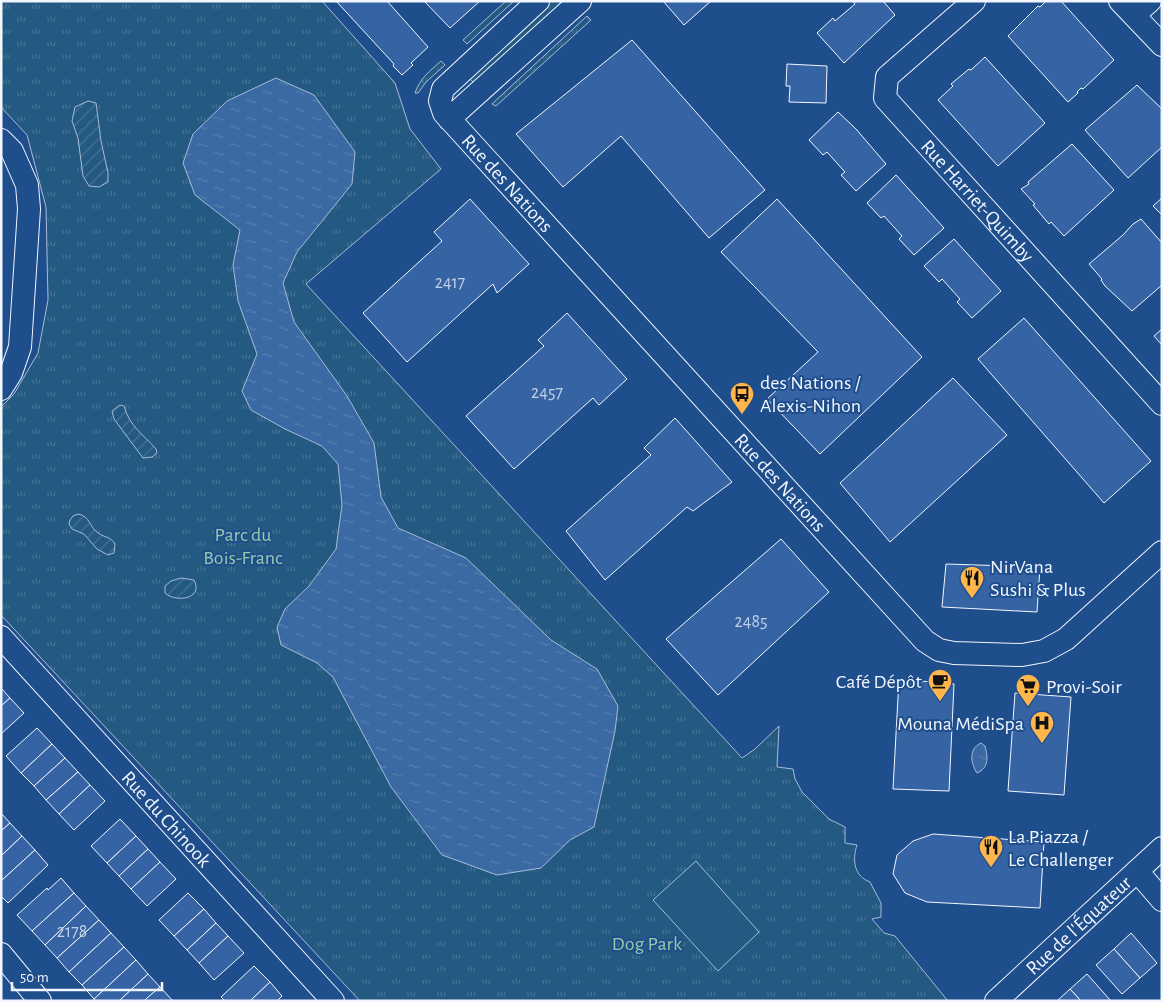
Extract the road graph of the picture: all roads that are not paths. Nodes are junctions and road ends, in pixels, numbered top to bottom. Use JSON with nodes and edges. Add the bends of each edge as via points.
{"nodes":[{"id":1,"x":538,"y":1,"type":"edge"},
{"id":2,"x":580,"y":1,"type":"edge"},
{"id":3,"x":974,"y":1,"type":"edge"},
{"id":4,"x":1135,"y":6,"type":"edge"},
{"id":5,"x":1162,"y":45,"type":"edge"},
{"id":6,"x":449,"y":119,"type":"junction"},
{"id":7,"x":1,"y":140,"type":"edge"},
{"id":8,"x":1,"y":389,"type":"edge"},
{"id":9,"x":1162,"y":404,"type":"edge"},
{"id":10,"x":1162,"y":552,"type":"edge"},
{"id":11,"x":1,"y":637,"type":"edge"},
{"id":12,"x":1162,"y":848,"type":"edge"},
{"id":13,"x":1137,"y":871,"type":"junction"},
{"id":14,"x":1162,"y":900,"type":"edge"},
{"id":15,"x":1,"y":954,"type":"edge"},
{"id":16,"x":40,"y":1001,"type":"edge"},
{"id":17,"x":333,"y":1001,"type":"edge"},
{"id":18,"x":996,"y":1001,"type":"edge"}],
"edges":[{"from":1,"to":6,"type":"street","via":[[443,89],[441,107]]},
{"from":2,"to":6,"type":"street"},
{"from":3,"to":9,"type":"street","name":"Rue Harriet-Quimby","via":[[887,78],[885,98]]},
{"from":4,"to":5,"type":"street"},
{"from":6,"to":10,"type":"street","name":"Rue des Nations","via":[[932,647],[963,653],[1022,655],[1044,651],[1066,639]]},
{"from":7,"to":8,"type":"street","via":[[12,151],[27,185],[29,209],[20,347],[11,373]]},
{"from":11,"to":17,"type":"street","name":"Rue du Chinook"},
{"from":12,"to":13,"type":"street","name":"Rue de l'Équateur"},
{"from":13,"to":14,"type":"street"},
{"from":13,"to":18,"type":"street","name":"Rue de l'Équateur"},
{"from":15,"to":16,"type":"street"}]}
